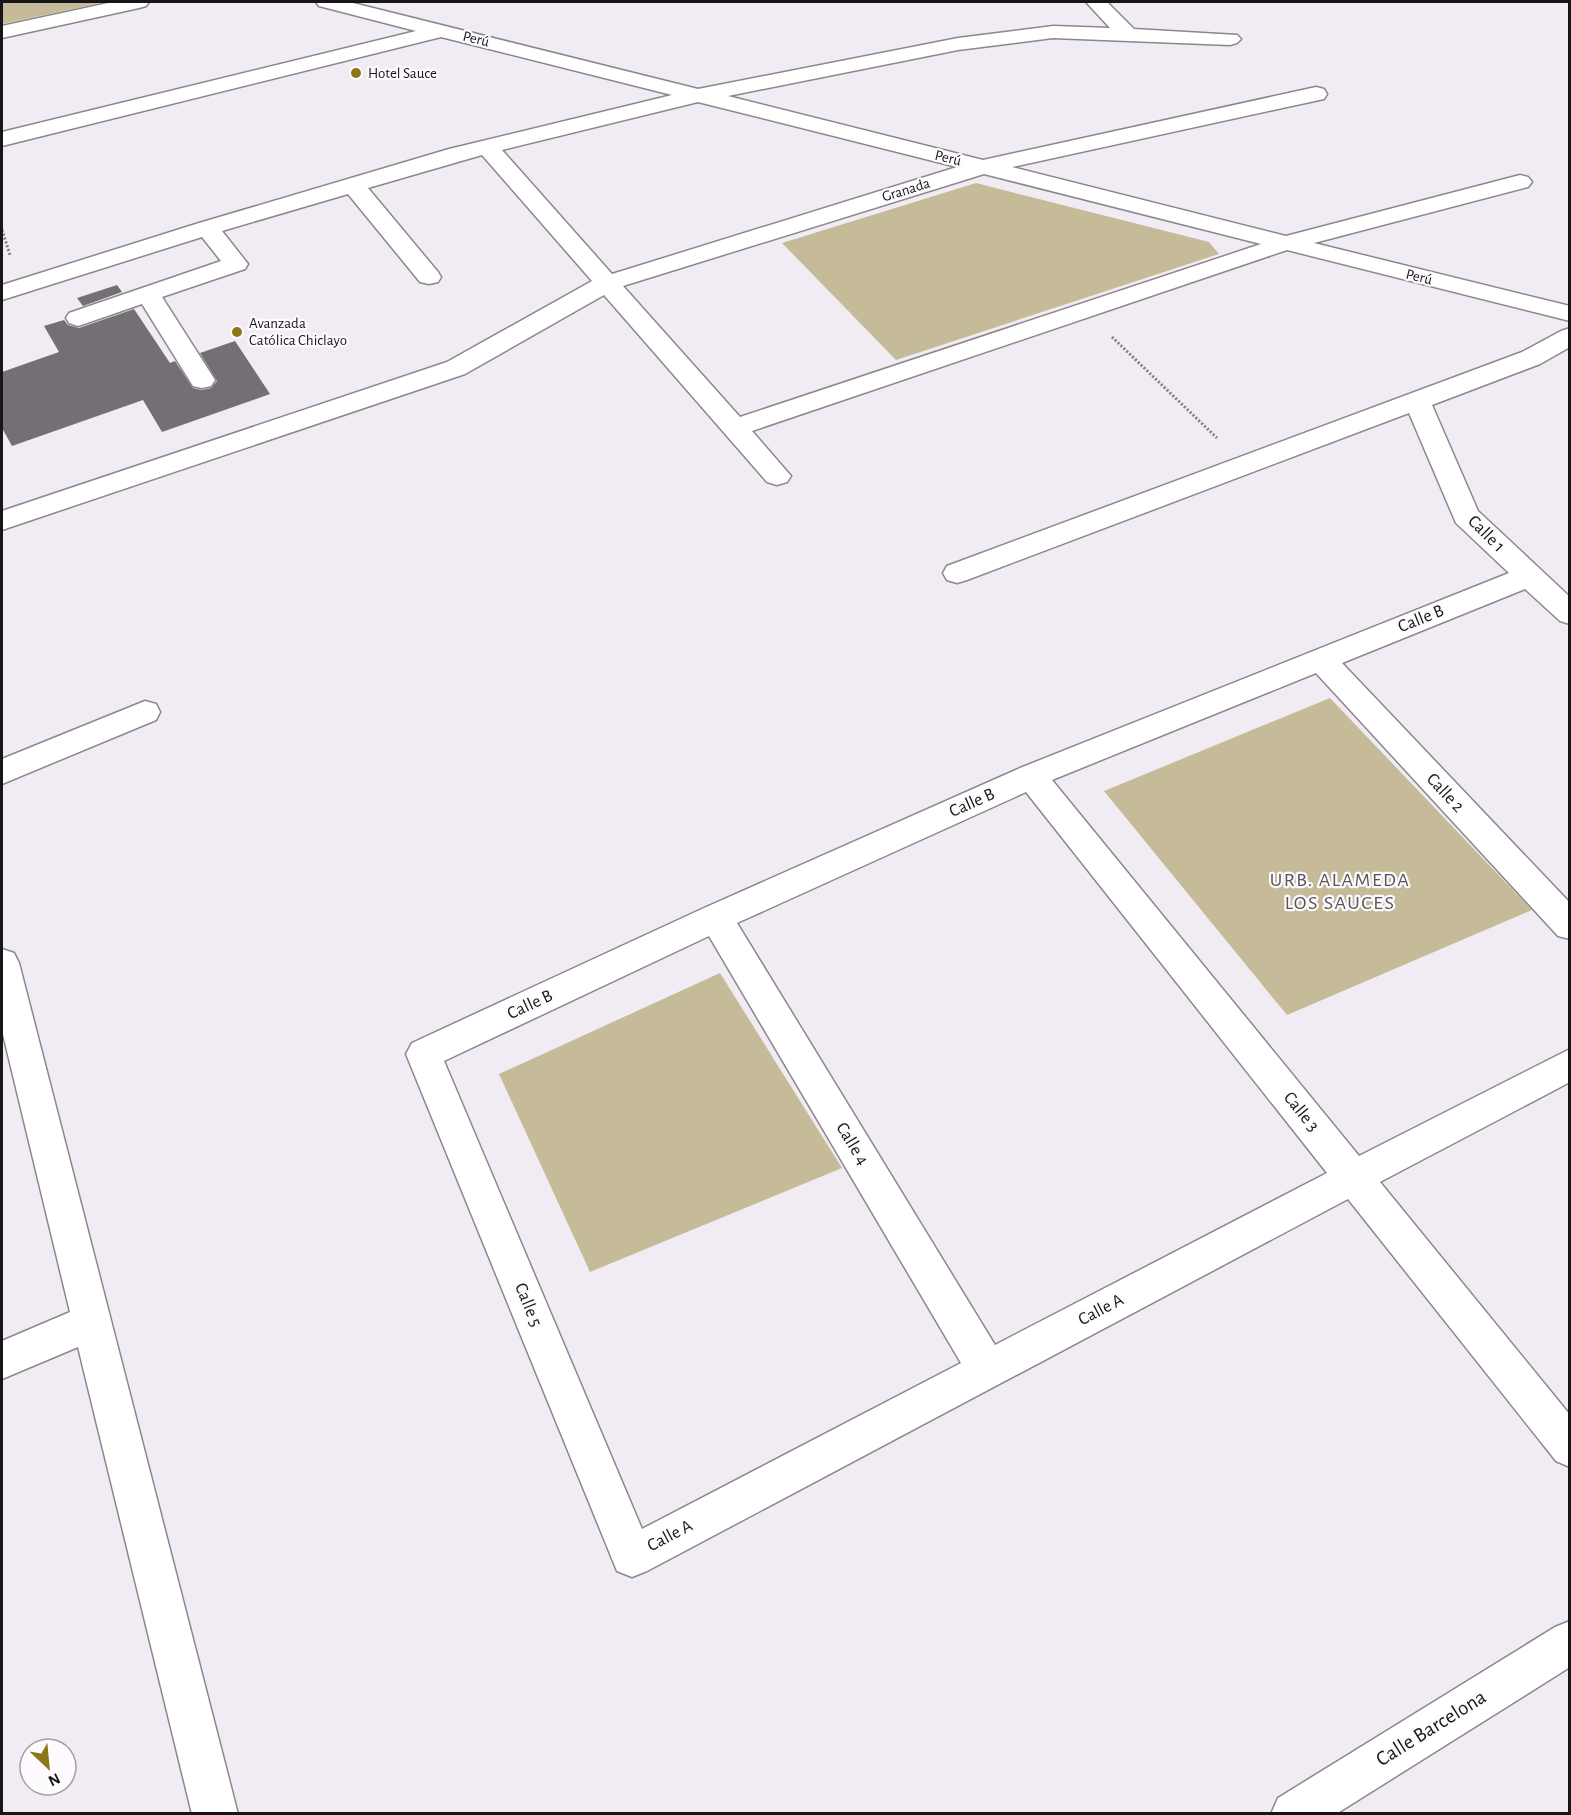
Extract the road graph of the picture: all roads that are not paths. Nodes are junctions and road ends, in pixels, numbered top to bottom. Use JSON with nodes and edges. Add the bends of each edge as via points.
{"nodes":[{"id":1,"x":139,"y":2,"type":"edge"},
{"id":2,"x":326,"y":2,"type":"edge"},
{"id":3,"x":1096,"y":2,"type":"edge"},
{"id":4,"x":442,"y":31,"type":"junction"},
{"id":5,"x":2,"y":32,"type":"edge"},
{"id":6,"x":1129,"y":36,"type":"junction"},
{"id":7,"x":1230,"y":39,"type":"dead end"},
{"id":8,"x":1317,"y":94,"type":"dead end"},
{"id":9,"x":700,"y":95,"type":"junction"},
{"id":10,"x":2,"y":139,"type":"edge"},
{"id":11,"x":488,"y":147,"type":"junction"},
{"id":12,"x":982,"y":167,"type":"junction"},
{"id":13,"x":1520,"y":182,"type":"dead end"},
{"id":14,"x":353,"y":185,"type":"junction"},
{"id":15,"x":207,"y":228,"type":"junction"},
{"id":16,"x":1285,"y":243,"type":"junction"},
{"id":17,"x":429,"y":277,"type":"dead end"},
{"id":18,"x":607,"y":283,"type":"junction"},
{"id":19,"x":2,"y":293,"type":"edge"},
{"id":20,"x":147,"y":294,"type":"junction"},
{"id":21,"x":1569,"y":314,"type":"edge"},
{"id":22,"x":78,"y":318,"type":"dead end"},
{"id":23,"x":1569,"y":336,"type":"edge"},
{"id":24,"x":202,"y":380,"type":"dead end"},
{"id":25,"x":1417,"y":401,"type":"junction"},
{"id":26,"x":735,"y":428,"type":"junction"},
{"id":27,"x":777,"y":476,"type":"dead end"},
{"id":28,"x":2,"y":521,"type":"edge"},
{"id":29,"x":957,"y":573,"type":"dead end"},
{"id":30,"x":1529,"y":576,"type":"junction"},
{"id":31,"x":1569,"y":614,"type":"edge"},
{"id":32,"x":1320,"y":659,"type":"junction"},
{"id":33,"x":145,"y":712,"type":"dead end"},
{"id":34,"x":2,"y":772,"type":"edge"},
{"id":35,"x":1031,"y":776,"type":"junction"},
{"id":36,"x":716,"y":918,"type":"junction"},
{"id":37,"x":1569,"y":926,"type":"edge"},
{"id":38,"x":2,"y":963,"type":"edge"},
{"id":39,"x":424,"y":1054,"type":"joint"},
{"id":40,"x":1569,"y":1064,"type":"edge"},
{"id":41,"x":1353,"y":1177,"type":"junction"},
{"id":42,"x":92,"y":1322,"type":"junction"},
{"id":43,"x":2,"y":1360,"type":"edge"},
{"id":44,"x":987,"y":1369,"type":"junction"},
{"id":45,"x":1569,"y":1447,"type":"edge"},
{"id":46,"x":632,"y":1556,"type":"joint"},
{"id":47,"x":1569,"y":1642,"type":"edge"},
{"id":48,"x":215,"y":1814,"type":"edge"},
{"id":49,"x":1294,"y":1814,"type":"edge"}],
"edges":[{"from":1,"to":5,"type":"street"},
{"from":2,"to":4,"type":"street","name":"Perú"},
{"from":3,"to":6,"type":"street"},
{"from":4,"to":9,"type":"street","name":"Perú"},
{"from":4,"to":10,"type":"street"},
{"from":6,"to":7,"type":"street"},
{"from":6,"to":9,"type":"street","via":[[1053,32],[958,44]]},
{"from":8,"to":12,"type":"street","name":"Granada"},
{"from":9,"to":11,"type":"street"},
{"from":9,"to":12,"type":"street","name":"Perú"},
{"from":11,"to":14,"type":"street"},
{"from":11,"to":18,"type":"street"},
{"from":12,"to":16,"type":"street","name":"Perú"},
{"from":12,"to":18,"type":"street","name":"Granada"},
{"from":13,"to":16,"type":"street"},
{"from":14,"to":15,"type":"street"},
{"from":14,"to":17,"type":"street"},
{"from":15,"to":19,"type":"street"},
{"from":15,"to":20,"type":"street","via":[[236,264]]},
{"from":16,"to":21,"type":"street","name":"Perú"},
{"from":16,"to":26,"type":"street"},
{"from":18,"to":26,"type":"street"},
{"from":18,"to":28,"type":"street","name":"Granada","via":[[456,368]]},
{"from":20,"to":22,"type":"street"},
{"from":20,"to":24,"type":"street"},
{"from":23,"to":25,"type":"street","via":[[1531,358]]},
{"from":25,"to":29,"type":"street"},
{"from":25,"to":30,"type":"street","name":"Calle 1","via":[[1466,516]]},
{"from":26,"to":27,"type":"street"},
{"from":30,"to":31,"type":"street","name":"Calle 1"},
{"from":30,"to":32,"type":"street","name":"Calle B"},
{"from":32,"to":35,"type":"street","name":"Calle B"},
{"from":32,"to":37,"type":"street","name":"Calle 2"},
{"from":33,"to":34,"type":"street"},
{"from":35,"to":36,"type":"street","name":"Calle B"},
{"from":35,"to":41,"type":"street","name":"Calle 3"},
{"from":36,"to":39,"type":"street","name":"Calle B"},
{"from":36,"to":44,"type":"street","name":"Calle 4"},
{"from":38,"to":42,"type":"street"},
{"from":39,"to":46,"type":"street","name":"Calle 5"},
{"from":40,"to":41,"type":"street","name":"Calle A"},
{"from":41,"to":44,"type":"street","name":"Calle A"},
{"from":41,"to":45,"type":"street","name":"Calle 3"},
{"from":42,"to":43,"type":"street"},
{"from":42,"to":48,"type":"street"},
{"from":44,"to":46,"type":"street","name":"Calle A"},
{"from":47,"to":49,"type":"street","name":"Calle Barcelona"}]}
